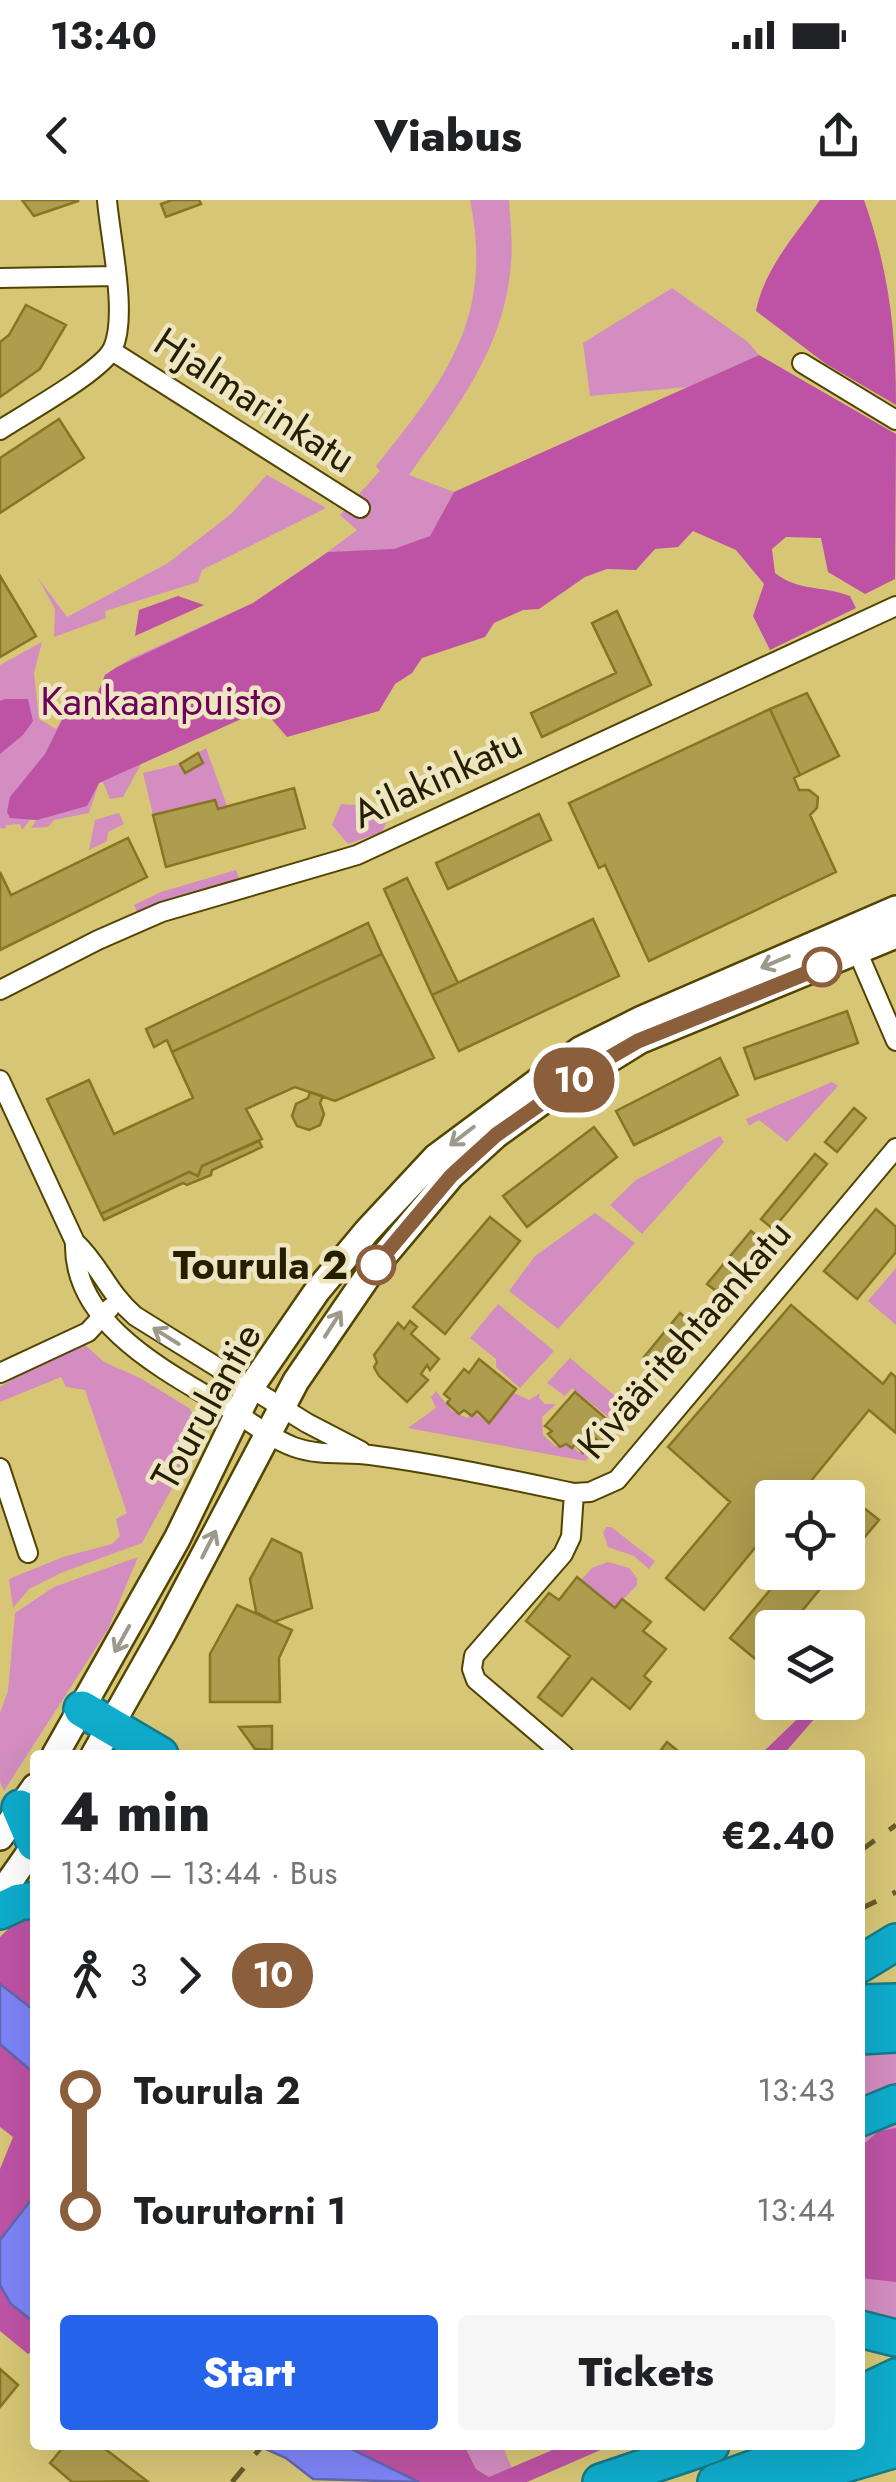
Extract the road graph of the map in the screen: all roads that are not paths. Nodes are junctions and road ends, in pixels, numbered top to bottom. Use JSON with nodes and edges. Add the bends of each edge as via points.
{"nodes":[{"id":1,"x":107,"y":200,"type":"edge"},
{"id":2,"x":116,"y":276,"type":"junction"},
{"id":3,"x":0,"y":278,"type":"edge"},
{"id":4,"x":112,"y":351,"type":"junction"},
{"id":5,"x":802,"y":363,"type":"dead end"},
{"id":6,"x":896,"y":420,"type":"edge"},
{"id":7,"x":0,"y":430,"type":"edge"},
{"id":8,"x":360,"y":508,"type":"dead end"},
{"id":9,"x":896,"y":606,"type":"edge"},
{"id":10,"x":896,"y":908,"type":"edge"},
{"id":11,"x":896,"y":935,"type":"edge"},
{"id":12,"x":858,"y":952,"type":"junction"},
{"id":13,"x":0,"y":990,"type":"edge"},
{"id":14,"x":896,"y":1042,"type":"edge"},
{"id":15,"x":0,"y":1080,"type":"edge"},
{"id":16,"x":896,"y":1148,"type":"edge"},
{"id":17,"x":75,"y":1242,"type":"junction"},
{"id":18,"x":116,"y":1300,"type":"junction"},
{"id":19,"x":103,"y":1318,"type":"junction"},
{"id":20,"x":0,"y":1373,"type":"edge"},
{"id":21,"x":251,"y":1387,"type":"junction"},
{"id":22,"x":282,"y":1407,"type":"junction"},
{"id":23,"x":237,"y":1414,"type":"junction"},
{"id":24,"x":268,"y":1432,"type":"junction"},
{"id":25,"x":368,"y":1454,"type":"junction"},
{"id":26,"x":0,"y":1468,"type":"edge"},
{"id":27,"x":574,"y":1493,"type":"junction"},
{"id":28,"x":28,"y":1552,"type":"dead end"},
{"id":29,"x":96,"y":1730,"type":"edge"},
{"id":30,"x":63,"y":1750,"type":"edge"},
{"id":31,"x":147,"y":1750,"type":"edge"},
{"id":32,"x":558,"y":1750,"type":"edge"},
{"id":33,"x":18,"y":1810,"type":"edge"},
{"id":34,"x":30,"y":1834,"type":"edge"},
{"id":35,"x":30,"y":1856,"type":"edge"},
{"id":36,"x":11,"y":1903,"type":"edge"},
{"id":37,"x":896,"y":1942,"type":"edge"},
{"id":38,"x":865,"y":1961,"type":"edge"},
{"id":39,"x":896,"y":2002,"type":"edge"},
{"id":40,"x":865,"y":2003,"type":"edge"},
{"id":41,"x":896,"y":2104,"type":"edge"},
{"id":42,"x":865,"y":2116,"type":"edge"},
{"id":43,"x":865,"y":2330,"type":"edge"},
{"id":44,"x":896,"y":2338,"type":"edge"},
{"id":45,"x":896,"y":2377,"type":"edge"},
{"id":46,"x":865,"y":2392,"type":"edge"},
{"id":47,"x":896,"y":2414,"type":"edge"},
{"id":48,"x":865,"y":2428,"type":"edge"},
{"id":49,"x":896,"y":2449,"type":"edge"},
{"id":50,"x":653,"y":2450,"type":"edge"},
{"id":51,"x":696,"y":2450,"type":"edge"},
{"id":52,"x":805,"y":2450,"type":"edge"},
{"id":53,"x":588,"y":2482,"type":"edge"},
{"id":54,"x":601,"y":2482,"type":"edge"},
{"id":55,"x":716,"y":2482,"type":"edge"},
{"id":56,"x":784,"y":2482,"type":"edge"}],
"edges":[{"from":1,"to":2,"type":"street"},
{"from":2,"to":3,"type":"street"},
{"from":2,"to":4,"type":"street"},
{"from":4,"to":7,"type":"street"},
{"from":4,"to":8,"type":"street","name":"Hjalmarinkatu"},
{"from":5,"to":6,"type":"street"},
{"from":9,"to":13,"type":"street","name":"Ailakinkatu","via":[[356,855],[162,912]]},
{"from":10,"to":21,"type":"main road","name":"Tourulantie","one_way":true,"via":[[580,1050],[487,1116],[367,1231]]},
{"from":11,"to":12,"type":"main road","name":"Tourulantie"},
{"from":12,"to":14,"type":"street"},
{"from":22,"to":12,"type":"main road","name":"Tourulantie","one_way":true,"via":[[372,1270],[451,1176],[496,1135],[638,1041]]},
{"from":15,"to":17,"type":"street"},
{"from":16,"to":27,"type":"street","name":"Kivääritehtaankatu","via":[[617,1480]]},
{"from":17,"to":18,"type":"street"},
{"from":17,"to":19,"type":"street","name":"Kivääritehtaankatu","via":[[80,1279]]},
{"from":18,"to":19,"type":"street"},
{"from":21,"to":18,"type":"street","name":"Kivääritehtaankatu","one_way":true},
{"from":19,"to":20,"type":"street","via":[[88,1332]]},
{"from":19,"to":23,"type":"street","name":"Kivääritehtaankatu","via":[[130,1344]]},
{"from":21,"to":22,"type":"street","name":"Kivääritehtaankatu"},
{"from":21,"to":23,"type":"main road","name":"Tourulantie"},
{"from":22,"to":24,"type":"main road","name":"Tourulantie"},
{"from":22,"to":25,"type":"street","name":"Kivääritehtaankatu"},
{"from":23,"to":24,"type":"street","name":"Kivääritehtaankatu"},
{"from":23,"to":29,"type":"main road","name":"Tourulantie","one_way":true},
{"from":24,"to":25,"type":"street","name":"Kivääritehtaankatu","via":[[306,1450]]},
{"from":29,"to":24,"type":"main road","name":"Tourulantie","one_way":true,"via":[[164,1631]]},
{"from":25,"to":27,"type":"street","name":"Kivääritehtaankatu"},
{"from":26,"to":28,"type":"street"},
{"from":27,"to":32,"type":"street","via":[[572,1538],[563,1554],[474,1656],[472,1669],[476,1680]]},
{"from":29,"to":30,"type":"main road","name":"Tourulantie"},
{"from":29,"to":31,"type":"highway"},
{"from":33,"to":34,"type":"highway"},
{"from":35,"to":36,"type":"main road"},
{"from":37,"to":38,"type":"highway"},
{"from":39,"to":40,"type":"highway"},
{"from":41,"to":42,"type":"highway"},
{"from":43,"to":44,"type":"highway"},
{"from":45,"to":46,"type":"highway"},
{"from":47,"to":48,"type":"highway"},
{"from":49,"to":56,"type":"highway"},
{"from":50,"to":53,"type":"highway"},
{"from":51,"to":54,"type":"highway"},
{"from":52,"to":55,"type":"highway"}]}
